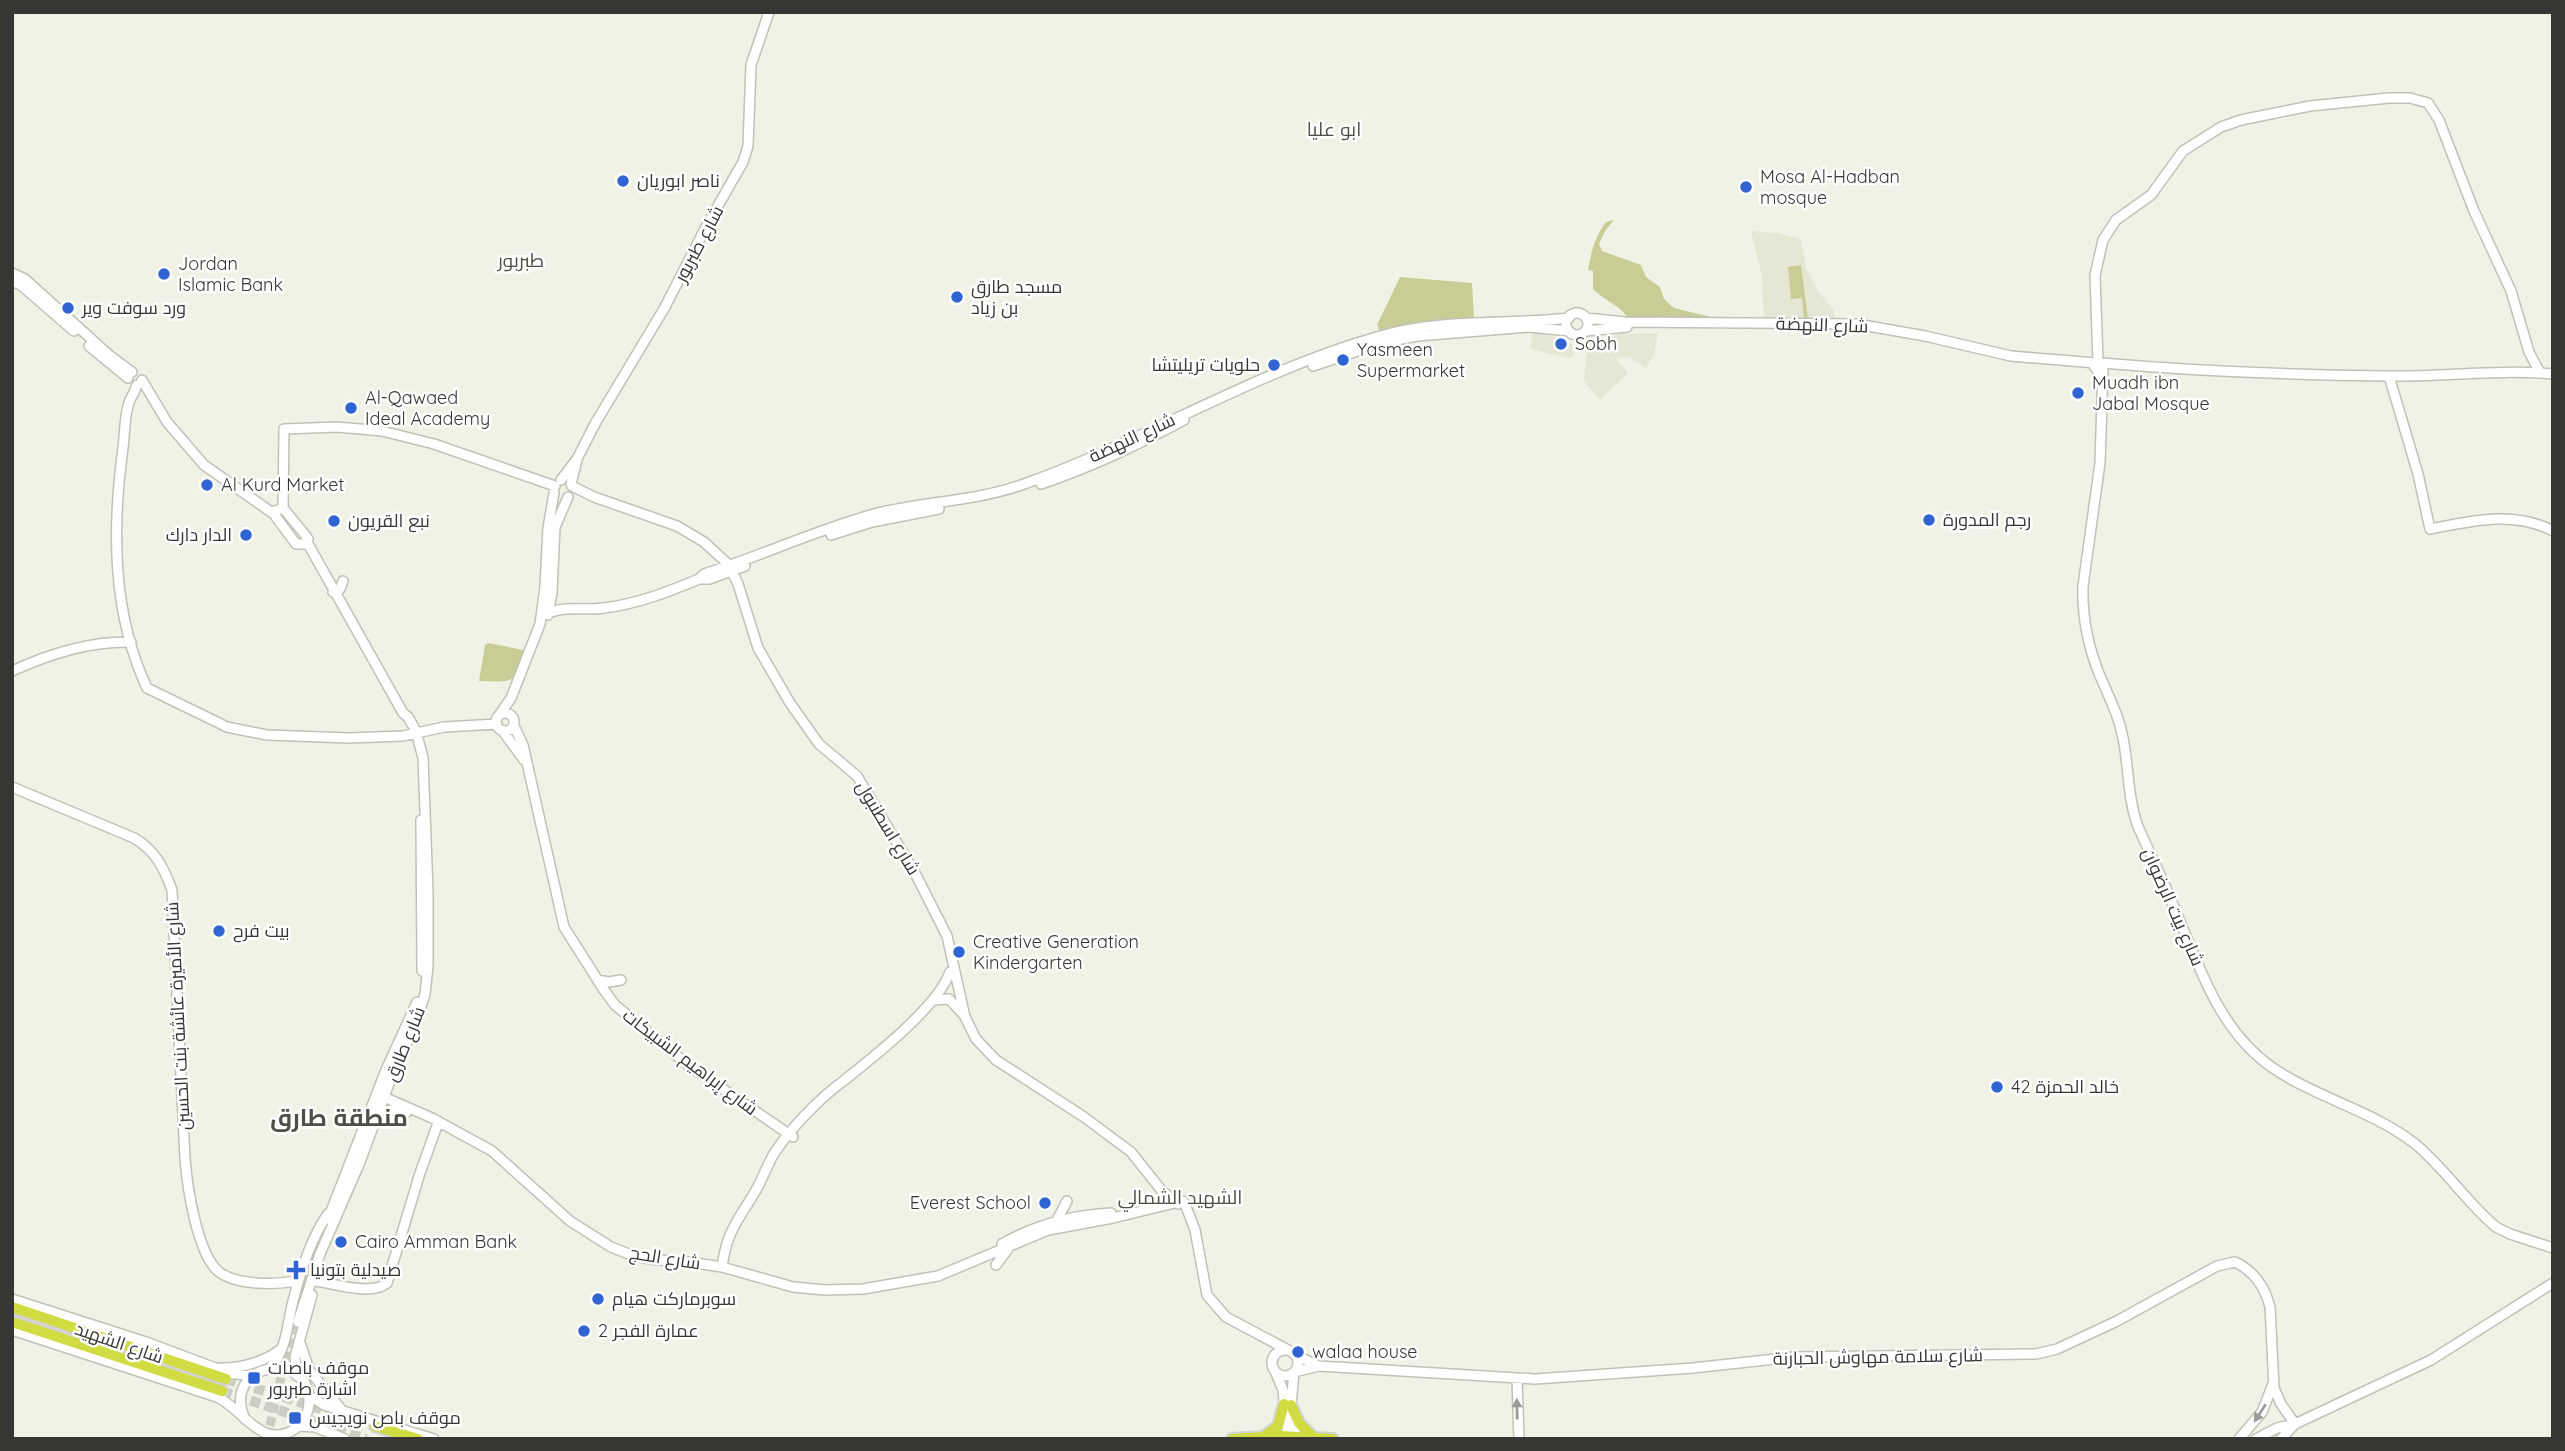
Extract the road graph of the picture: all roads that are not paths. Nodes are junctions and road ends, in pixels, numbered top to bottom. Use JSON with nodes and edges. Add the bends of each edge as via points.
{"nodes":[{"id":1,"x":769,"y":12,"type":"edge"},
{"id":2,"x":12,"y":273,"type":"edge"},
{"id":3,"x":12,"y":281,"type":"edge"},
{"id":4,"x":1569,"y":318,"type":"junction"},
{"id":5,"x":1586,"y":318,"type":"junction"},
{"id":6,"x":1569,"y":331,"type":"junction"},
{"id":7,"x":1587,"y":331,"type":"junction"},
{"id":8,"x":2529,"y":352,"type":"junction"},
{"id":9,"x":2099,"y":366,"type":"junction"},
{"id":10,"x":2524,"y":373,"type":"junction"},
{"id":11,"x":2540,"y":373,"type":"junction"},
{"id":12,"x":2553,"y":374,"type":"edge"},
{"id":13,"x":2389,"y":376,"type":"junction"},
{"id":14,"x":134,"y":381,"type":"junction"},
{"id":15,"x":565,"y":489,"type":"junction"},
{"id":16,"x":278,"y":510,"type":"junction"},
{"id":17,"x":2553,"y":531,"type":"edge"},
{"id":18,"x":728,"y":568,"type":"junction"},
{"id":19,"x":342,"y":581,"type":"dead end"},
{"id":20,"x":333,"y":592,"type":"junction"},
{"id":21,"x":552,"y":592,"type":"junction"},
{"id":22,"x":571,"y":609,"type":"junction"},
{"id":23,"x":549,"y":613,"type":"junction"},
{"id":24,"x":540,"y":624,"type":"junction"},
{"id":25,"x":131,"y":642,"type":"junction"},
{"id":26,"x":12,"y":671,"type":"edge"},
{"id":27,"x":511,"y":698,"type":"junction"},
{"id":28,"x":500,"y":714,"type":"junction"},
{"id":29,"x":406,"y":715,"type":"junction"},
{"id":30,"x":514,"y":722,"type":"junction"},
{"id":31,"x":443,"y":727,"type":"junction"},
{"id":32,"x":499,"y":727,"type":"junction"},
{"id":33,"x":413,"y":733,"type":"junction"},
{"id":34,"x":423,"y":758,"type":"junction"},
{"id":35,"x":528,"y":769,"type":"junction"},
{"id":36,"x":12,"y":787,"type":"edge"},
{"id":37,"x":597,"y":979,"type":"junction"},
{"id":38,"x":953,"y":979,"type":"junction"},
{"id":39,"x":621,"y":980,"type":"dead end"},
{"id":40,"x":932,"y":1000,"type":"junction"},
{"id":41,"x":965,"y":1017,"type":"junction"},
{"id":42,"x":391,"y":1079,"type":"junction"},
{"id":43,"x":380,"y":1096,"type":"junction"},
{"id":44,"x":402,"y":1105,"type":"junction"},
{"id":45,"x":376,"y":1116,"type":"junction"},
{"id":46,"x":438,"y":1123,"type":"junction"},
{"id":47,"x":790,"y":1137,"type":"junction"},
{"id":48,"x":1177,"y":1200,"type":"junction"},
{"id":49,"x":1067,"y":1201,"type":"dead end"},
{"id":50,"x":335,"y":1211,"type":"junction"},
{"id":51,"x":1057,"y":1220,"type":"junction"},
{"id":52,"x":1011,"y":1245,"type":"junction"},
{"id":53,"x":2553,"y":1248,"type":"edge"},
{"id":54,"x":982,"y":1259,"type":"junction"},
{"id":55,"x":722,"y":1267,"type":"junction"},
{"id":56,"x":930,"y":1277,"type":"junction"},
{"id":57,"x":299,"y":1280,"type":"junction"},
{"id":58,"x":316,"y":1281,"type":"junction"},
{"id":59,"x":2553,"y":1283,"type":"edge"},
{"id":60,"x":277,"y":1284,"type":"junction"},
{"id":61,"x":294,"y":1298,"type":"junction"},
{"id":62,"x":12,"y":1300,"type":"edge"},
{"id":63,"x":12,"y":1307,"type":"edge"},
{"id":64,"x":296,"y":1321,"type":"tunnel mouth"},
{"id":65,"x":12,"y":1322,"type":"edge"},
{"id":66,"x":12,"y":1330,"type":"edge"},
{"id":67,"x":1263,"y":1337,"type":"junction"},
{"id":68,"x":284,"y":1344,"type":"junction"},
{"id":69,"x":299,"y":1344,"type":"junction"},
{"id":70,"x":1292,"y":1353,"type":"junction"},
{"id":71,"x":1274,"y":1366,"type":"junction"},
{"id":72,"x":1319,"y":1366,"type":"junction"},
{"id":73,"x":213,"y":1367,"type":"junction"},
{"id":74,"x":271,"y":1367,"type":"junction"},
{"id":75,"x":1294,"y":1372,"type":"junction"},
{"id":76,"x":252,"y":1376,"type":"junction"},
{"id":77,"x":297,"y":1376,"type":"junction"},
{"id":78,"x":226,"y":1379,"type":"tunnel mouth"},
{"id":79,"x":1517,"y":1379,"type":"junction"},
{"id":80,"x":2274,"y":1382,"type":"junction"},
{"id":81,"x":222,"y":1391,"type":"tunnel mouth"},
{"id":82,"x":308,"y":1395,"type":"junction"},
{"id":83,"x":1288,"y":1405,"type":"junction"},
{"id":84,"x":342,"y":1410,"type":"junction"},
{"id":85,"x":246,"y":1421,"type":"junction"},
{"id":86,"x":2295,"y":1424,"type":"junction"},
{"id":87,"x":299,"y":1426,"type":"junction"},
{"id":88,"x":374,"y":1426,"type":"tunnel mouth"},
{"id":89,"x":1264,"y":1436,"type":"junction"},
{"id":90,"x":282,"y":1437,"type":"edge"},
{"id":91,"x":1292,"y":1437,"type":"edge"},
{"id":92,"x":1312,"y":1438,"type":"edge"},
{"id":93,"x":252,"y":1439,"type":"edge"},
{"id":94,"x":345,"y":1439,"type":"edge"},
{"id":95,"x":418,"y":1439,"type":"edge"},
{"id":96,"x":434,"y":1439,"type":"edge"},
{"id":97,"x":1231,"y":1439,"type":"edge"},
{"id":98,"x":1333,"y":1439,"type":"edge"},
{"id":99,"x":1519,"y":1439,"type":"edge"},
{"id":100,"x":2239,"y":1439,"type":"edge"},
{"id":101,"x":2256,"y":1439,"type":"edge"},
{"id":102,"x":2281,"y":1439,"type":"edge"}],
"edges":[{"from":1,"to":15,"type":"street","name":"شارع طبربور","via":[[751,65],[745,158],[665,307],[596,422]]},
{"from":2,"to":14,"type":"street","name":"شارع طارق","via":[[25,279]]},
{"from":3,"to":14,"type":"street","name":"شارع طارق"},
{"from":4,"to":5,"type":"street","via":[[1579,314]]},
{"from":4,"to":6,"type":"street"},
{"from":4,"to":18,"type":"street","name":"شارع النهضة","via":[[1417,328],[1379,336],[1275,373],[1126,444],[1023,485],[984,497],[876,514]]},
{"from":5,"to":7,"type":"street"},
{"from":5,"to":9,"type":"street","name":"شارع النهضة","via":[[1857,324],[2011,356]]},
{"from":6,"to":7,"type":"street","via":[[1578,335]]},
{"from":6,"to":18,"type":"street","name":"شارع النهضة","via":[[1529,327],[1381,343],[1234,397],[1091,467],[986,502],[872,522]]},
{"from":7,"to":9,"type":"street","name":"شارع النهضة","via":[[1619,327],[1844,328],[1999,359]]},
{"from":8,"to":9,"type":"street","name":"شارع بيت الرضوان","via":[[2511,291],[2439,120],[2428,103],[2389,98],[2311,106],[2241,120],[2183,151],[2151,195],[2116,220],[2104,240],[2095,275]]},
{"from":8,"to":10,"type":"street"},
{"from":8,"to":11,"type":"street","name":"شارع بيت الرضوان"},
{"from":9,"to":13,"type":"street"},
{"from":9,"to":53,"type":"street","name":"شارع بيت الرضوان","via":[[2100,463],[2082,586],[2091,648],[2123,735],[2128,793],[2137,824],[2217,1006],[2266,1064],[2401,1135],[2422,1150],[2496,1227]]},
{"from":10,"to":11,"type":"street"},
{"from":10,"to":13,"type":"street"},
{"from":11,"to":12,"type":"street"},
{"from":13,"to":17,"type":"street","via":[[2430,529],[2496,518]]},
{"from":14,"to":16,"type":"street","name":"شارع طارق","via":[[204,464]]},
{"from":14,"to":25,"type":"street","via":[[118,483],[116,534],[118,582]]},
{"from":15,"to":16,"type":"street","name":"شارع اسطنبول","via":[[382,431],[284,429]]},
{"from":15,"to":18,"type":"street","name":"شارع اسطنبول","via":[[671,523],[704,541]]},
{"from":15,"to":21,"type":"street","name":"شارع طبربور","via":[[555,527]]},
{"from":15,"to":24,"type":"street","name":"شارع طبربور","via":[[546,543]]},
{"from":16,"to":20,"type":"street","name":"شارع طارق","via":[[295,542],[304,543]]},
{"from":18,"to":22,"type":"street","name":"شارع النهضة","via":[[709,579],[632,604]]},
{"from":18,"to":38,"type":"street","name":"شارع اسطنبول","via":[[758,648],[790,703],[819,744],[857,776],[915,873],[942,929]]},
{"from":19,"to":20,"type":"street","via":[[340,589]]},
{"from":20,"to":29,"type":"street","name":"شارع طارق"},
{"from":21,"to":22,"type":"street"},
{"from":21,"to":23,"type":"street","name":"شارع طبربور"},
{"from":22,"to":23,"type":"street","name":"شارع النهضة"},
{"from":23,"to":24,"type":"street","name":"شارع طبربور"},
{"from":24,"to":27,"type":"street","name":"شارع طبربور"},
{"from":25,"to":26,"type":"street","via":[[41,657]]},
{"from":25,"to":33,"type":"street","via":[[147,688],[234,729],[349,738]]},
{"from":27,"to":28,"type":"street","name":"شارع طبربور"},
{"from":27,"to":30,"type":"street","name":"شارع طبربور"},
{"from":28,"to":30,"type":"street","via":[[507,713]]},
{"from":28,"to":32,"type":"street","name":"شارع طبربور"},
{"from":29,"to":31,"type":"street","via":[[422,724]]},
{"from":29,"to":33,"type":"street","name":"شارع طارق","via":[[403,719]]},
{"from":30,"to":32,"type":"street","via":[[509,730]]},
{"from":30,"to":35,"type":"street","name":"شارع إبراهيم الشبيكات"},
{"from":31,"to":32,"type":"street"},
{"from":31,"to":33,"type":"street"},
{"from":31,"to":34,"type":"street","via":[[429,739]]},
{"from":32,"to":35,"type":"street","name":"شارع إبراهيم الشبيكات"},
{"from":33,"to":34,"type":"street","name":"شارع طارق"},
{"from":33,"to":43,"type":"street","name":"شارع طارق","via":[[419,763],[422,967],[419,996]]},
{"from":34,"to":42,"type":"street","name":"شارع طارق","via":[[428,966],[417,1020]]},
{"from":35,"to":37,"type":"street","name":"شارع إبراهيم الشبيكات","via":[[564,928]]},
{"from":36,"to":60,"type":"street","name":"شارع الأميرة عائشة بنت الحسين","via":[[134,838],[159,862],[172,890],[185,1158],[192,1210],[211,1261],[221,1273]]},
{"from":37,"to":39,"type":"street"},
{"from":37,"to":47,"type":"street","name":"شارع إبراهيم الشبيكات","via":[[615,1005],[635,1022]]},
{"from":38,"to":40,"type":"street"},
{"from":38,"to":41,"type":"street","name":"شارع اسطنبول"},
{"from":40,"to":41,"type":"street","via":[[949,999]]},
{"from":40,"to":47,"type":"street"},
{"from":41,"to":48,"type":"street","name":"شارع اسطنبول","via":[[976,1039],[996,1060],[1131,1152],[1159,1188]]},
{"from":42,"to":43,"type":"street","name":"شارع طارق"},
{"from":42,"to":44,"type":"street"},
{"from":43,"to":44,"type":"street","name":"شارع الحج"},
{"from":43,"to":45,"type":"street","name":"شارع طارق"},
{"from":43,"to":50,"type":"street","name":"شارع طارق"},
{"from":44,"to":46,"type":"street","name":"شارع الحج"},
{"from":45,"to":46,"type":"street","name":"شارع الحج","via":[[395,1110]]},
{"from":45,"to":50,"type":"street","name":"شارع طارق"},
{"from":46,"to":55,"type":"street","name":"شارع الحج","via":[[492,1151],[570,1221],[605,1244],[634,1256]]},
{"from":46,"to":58,"type":"street","via":[[387,1283],[380,1288],[360,1288]]},
{"from":47,"to":55,"type":"street","via":[[727,1237]]},
{"from":48,"to":51,"type":"street","name":"شارع الحج"},
{"from":48,"to":52,"type":"street","name":"شارع الحج","via":[[1059,1227]]},
{"from":48,"to":67,"type":"street","name":"شارع اسطنبول","via":[[1195,1230],[1206,1294],[1226,1317]]},
{"from":49,"to":51,"type":"street"},
{"from":50,"to":57,"type":"street","via":[[321,1225]]},
{"from":50,"to":58,"type":"street","via":[[338,1225]]},
{"from":50,"to":64,"type":"street","name":"شارع طارق"},
{"from":51,"to":56,"type":"street","name":"شارع الحج"},
{"from":52,"to":54,"type":"street","name":"شارع الحج"},
{"from":52,"to":54,"type":"street","via":[[994,1265]]},
{"from":54,"to":56,"type":"street","name":"شارع الحج"},
{"from":55,"to":56,"type":"street","name":"شارع الحج","via":[[775,1284],[825,1290],[880,1287]]},
{"from":57,"to":60,"type":"street","name":"شارع الأميرة عائشة بنت الحسين"},
{"from":57,"to":61,"type":"street"},
{"from":58,"to":69,"type":"street"},
{"from":59,"to":86,"type":"street","via":[[2431,1360]]},
{"from":60,"to":61,"type":"street"},
{"from":61,"to":68,"type":"street"},
{"from":62,"to":73,"type":"street"},
{"from":63,"to":78,"type":"highway","name":"شارع الشهيد"},
{"from":65,"to":81,"type":"highway","name":"شارع الشهيد"},
{"from":66,"to":85,"type":"street","via":[[217,1397]]},
{"from":67,"to":70,"type":"street","name":"شارع اسطنبول"},
{"from":67,"to":71,"type":"street"},
{"from":68,"to":69,"type":"street","via":[[289,1349]]},
{"from":68,"to":73,"type":"street","via":[[273,1355],[237,1366]]},
{"from":68,"to":74,"type":"street"},
{"from":69,"to":77,"type":"street"},
{"from":69,"to":84,"type":"street","via":[[309,1370]]},
{"from":70,"to":71,"type":"street","via":[[1280,1351]]},
{"from":70,"to":72,"type":"street","name":"شارع سلامة مهاوش الحبارنة"},
{"from":70,"to":75,"type":"street","via":[[1298,1362]]},
{"from":71,"to":75,"type":"street","via":[[1284,1375]]},
{"from":71,"to":83,"type":"street"},
{"from":72,"to":75,"type":"street","name":"شارع سلامة مهاوش الحبارنة"},
{"from":72,"to":79,"type":"street","name":"شارع سلامة مهاوش الحبارنة"},
{"from":73,"to":76,"type":"street"},
{"from":74,"to":76,"type":"street"},
{"from":74,"to":77,"type":"street"},
{"from":75,"to":83,"type":"street"},
{"from":76,"to":85,"type":"street","via":[[241,1393]]},
{"from":77,"to":82,"type":"street"},
{"from":79,"to":80,"type":"street","name":"شارع سلامة مهاوش الحبارنة","via":[[1793,1357],[2044,1353],[2233,1262],[2252,1273],[2267,1296]]},
{"from":99,"to":79,"type":"street","one_way":true},
{"from":80,"to":86,"type":"street","name":"شارع سلامة مهاوش الحبارنة","via":[[2278,1399]]},
{"from":80,"to":100,"type":"street","one_way":true,"via":[[2262,1412]]},
{"from":82,"to":84,"type":"street"},
{"from":82,"to":87,"type":"street","via":[[307,1412]]},
{"from":83,"to":89,"type":"highway","via":[[1278,1426]]},
{"from":83,"to":91,"type":"street"},
{"from":83,"to":92,"type":"highway"},
{"from":84,"to":96,"type":"street"},
{"from":85,"to":90,"type":"street","via":[[264,1434]]},
{"from":85,"to":93,"type":"street"},
{"from":86,"to":101,"type":"street"},
{"from":86,"to":102,"type":"street"},
{"from":87,"to":90,"type":"street"},
{"from":87,"to":94,"type":"street"},
{"from":88,"to":95,"type":"highway"},
{"from":89,"to":91,"type":"highway"},
{"from":89,"to":97,"type":"highway"},
{"from":91,"to":92,"type":"highway"},
{"from":92,"to":98,"type":"highway"}]}
